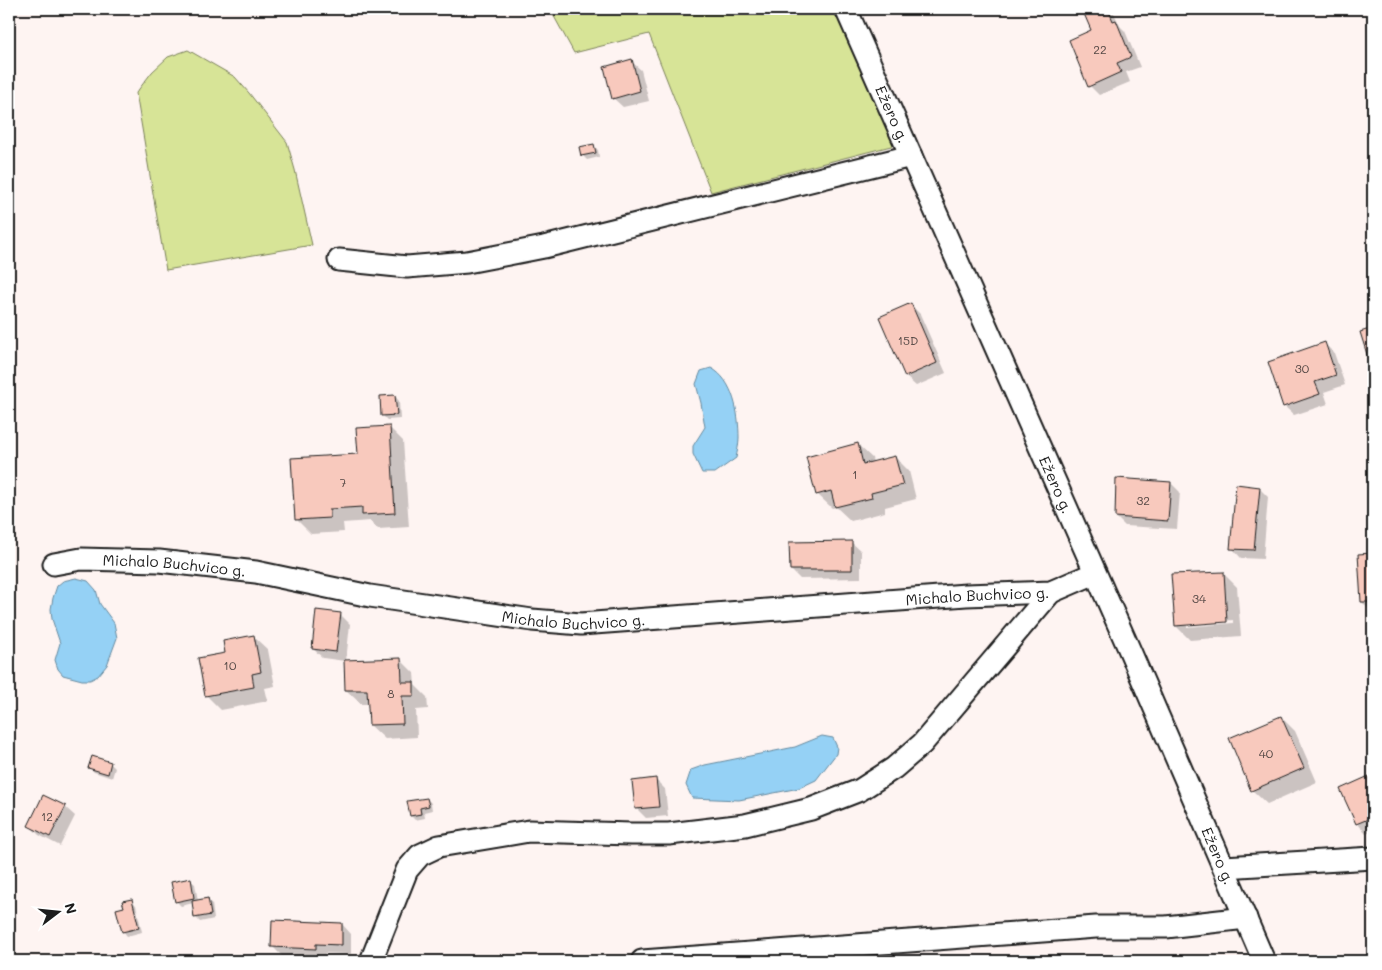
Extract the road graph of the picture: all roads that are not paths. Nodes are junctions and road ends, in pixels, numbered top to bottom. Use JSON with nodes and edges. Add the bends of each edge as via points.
{"nodes":[{"id":1,"x":846,"y":9,"type":"edge"},
{"id":2,"x":911,"y":156,"type":"junction"},
{"id":3,"x":339,"y":260,"type":"dead end"},
{"id":4,"x":54,"y":564,"type":"dead end"},
{"id":5,"x":1095,"y":573,"type":"junction"},
{"id":6,"x":1051,"y":592,"type":"junction"},
{"id":7,"x":1373,"y":858,"type":"edge"},
{"id":8,"x":1224,"y":867,"type":"junction"},
{"id":9,"x":1246,"y":918,"type":"junction"},
{"id":10,"x":371,"y":961,"type":"edge"},
{"id":11,"x":642,"y":961,"type":"edge"},
{"id":12,"x":1264,"y":961,"type":"edge"}],
"edges":[{"from":1,"to":2,"type":"street","name":"Ežero g."},
{"from":2,"to":3,"type":"street","via":[[544,247],[467,262],[407,267]]},
{"from":2,"to":5,"type":"street","name":"Ežero g."},
{"from":4,"to":6,"type":"street","name":"Michalo Buchvico g.","via":[[81,559],[120,559],[256,572],[370,596],[563,624],[966,595]]},
{"from":5,"to":6,"type":"street","name":"Michalo Buchvico g."},
{"from":5,"to":8,"type":"street","name":"Ežero g."},
{"from":6,"to":10,"type":"street","via":[[922,744],[894,768],[860,790],[811,809],[745,825],[669,834],[529,831],[439,846],[420,856],[407,870]]},
{"from":7,"to":8,"type":"street"},
{"from":8,"to":9,"type":"street","name":"Ežero g."},
{"from":9,"to":11,"type":"street","via":[[1166,927],[1096,927]]},
{"from":9,"to":12,"type":"street","name":"Ežero g."}]}
